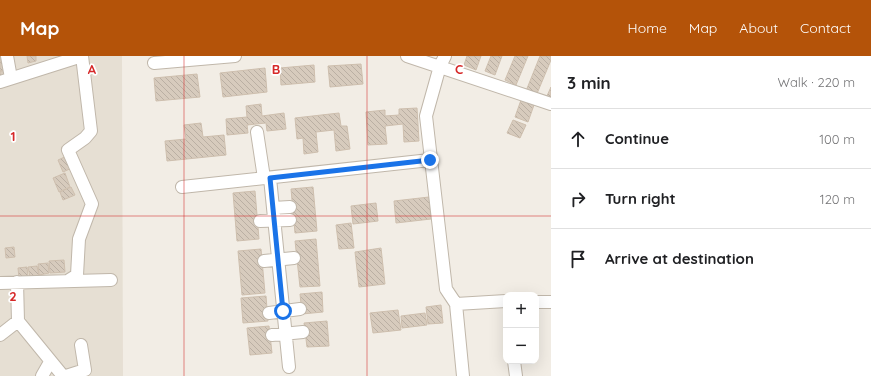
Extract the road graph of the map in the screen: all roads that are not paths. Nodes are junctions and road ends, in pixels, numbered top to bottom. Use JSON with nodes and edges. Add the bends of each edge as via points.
{"nodes":[{"id":1,"x":7,"y":56,"type":"edge"},
{"id":2,"x":82,"y":56,"type":"edge"},
{"id":3,"x":235,"y":56,"type":"edge"},
{"id":4,"x":407,"y":56,"type":"edge"},
{"id":5,"x":442,"y":61,"type":"edge"},
{"id":6,"x":154,"y":62,"type":"dead end"},
{"id":7,"x":6,"y":80,"type":"edge"},
{"id":8,"x":551,"y":104,"type":"edge"},
{"id":9,"x":257,"y":132,"type":"dead end"},
{"id":10,"x":430,"y":160,"type":"junction"},
{"id":11,"x":267,"y":178,"type":"junction"},
{"id":12,"x":182,"y":187,"type":"dead end"},
{"id":13,"x":290,"y":207,"type":"dead end"},
{"id":14,"x":273,"y":208,"type":"junction"},
{"id":15,"x":274,"y":220,"type":"junction"},
{"id":16,"x":290,"y":220,"type":"dead end"},
{"id":17,"x":260,"y":221,"type":"dead end"},
{"id":18,"x":294,"y":258,"type":"dead end"},
{"id":19,"x":278,"y":260,"type":"junction"},
{"id":20,"x":264,"y":261,"type":"dead end"},
{"id":21,"x":69,"y":280,"type":"junction"},
{"id":22,"x":111,"y":280,"type":"dead end"},
{"id":23,"x":17,"y":282,"type":"junction"},
{"id":24,"x":0,"y":284,"type":"edge"},
{"id":25,"x":503,"y":301,"type":"edge"},
{"id":26,"x":539,"y":302,"type":"edge"},
{"id":27,"x":551,"y":302,"type":"edge"},
{"id":28,"x":456,"y":304,"type":"junction"},
{"id":29,"x":300,"y":309,"type":"dead end"},
{"id":30,"x":283,"y":311,"type":"junction"},
{"id":31,"x":269,"y":313,"type":"dead end"},
{"id":32,"x":18,"y":321,"type":"junction"},
{"id":33,"x":303,"y":332,"type":"dead end"},
{"id":34,"x":286,"y":334,"type":"junction"},
{"id":35,"x":0,"y":335,"type":"edge"},
{"id":36,"x":272,"y":335,"type":"dead end"},
{"id":37,"x":81,"y":345,"type":"dead end"},
{"id":38,"x":50,"y":362,"type":"junction"},
{"id":39,"x":514,"y":364,"type":"edge"},
{"id":40,"x":289,"y":367,"type":"dead end"},
{"id":41,"x":42,"y":376,"type":"edge"},
{"id":42,"x":64,"y":376,"type":"edge"},
{"id":43,"x":463,"y":376,"type":"edge"},
{"id":44,"x":516,"y":376,"type":"edge"}],
"edges":[{"from":1,"to":7,"type":"street"},
{"from":2,"to":7,"type":"street"},
{"from":2,"to":21,"type":"street","via":[[91,131],[68,150],[92,204],[79,239],[76,275]]},
{"from":3,"to":6,"type":"street"},
{"from":4,"to":5,"type":"street"},
{"from":5,"to":8,"type":"street"},
{"from":5,"to":10,"type":"street","via":[[426,116]]},
{"from":9,"to":11,"type":"street"},
{"from":10,"to":11,"type":"street"},
{"from":10,"to":28,"type":"street","via":[[446,289]]},
{"from":11,"to":12,"type":"street"},
{"from":11,"to":14,"type":"street"},
{"from":13,"to":14,"type":"street"},
{"from":14,"to":15,"type":"street"},
{"from":15,"to":16,"type":"street"},
{"from":15,"to":17,"type":"street"},
{"from":15,"to":19,"type":"street"},
{"from":18,"to":19,"type":"street"},
{"from":19,"to":20,"type":"street"},
{"from":19,"to":30,"type":"street"},
{"from":21,"to":22,"type":"street"},
{"from":21,"to":23,"type":"street"},
{"from":23,"to":24,"type":"street"},
{"from":23,"to":32,"type":"street"},
{"from":25,"to":28,"type":"street"},
{"from":26,"to":27,"type":"street"},
{"from":28,"to":43,"type":"street"},
{"from":29,"to":30,"type":"street"},
{"from":30,"to":31,"type":"street"},
{"from":30,"to":34,"type":"street"},
{"from":32,"to":35,"type":"street"},
{"from":32,"to":38,"type":"street"},
{"from":33,"to":34,"type":"street"},
{"from":34,"to":36,"type":"street"},
{"from":34,"to":40,"type":"street"},
{"from":37,"to":42,"type":"street","via":[[85,370]]},
{"from":38,"to":41,"type":"street"},
{"from":38,"to":42,"type":"street"},
{"from":39,"to":44,"type":"street"}]}
